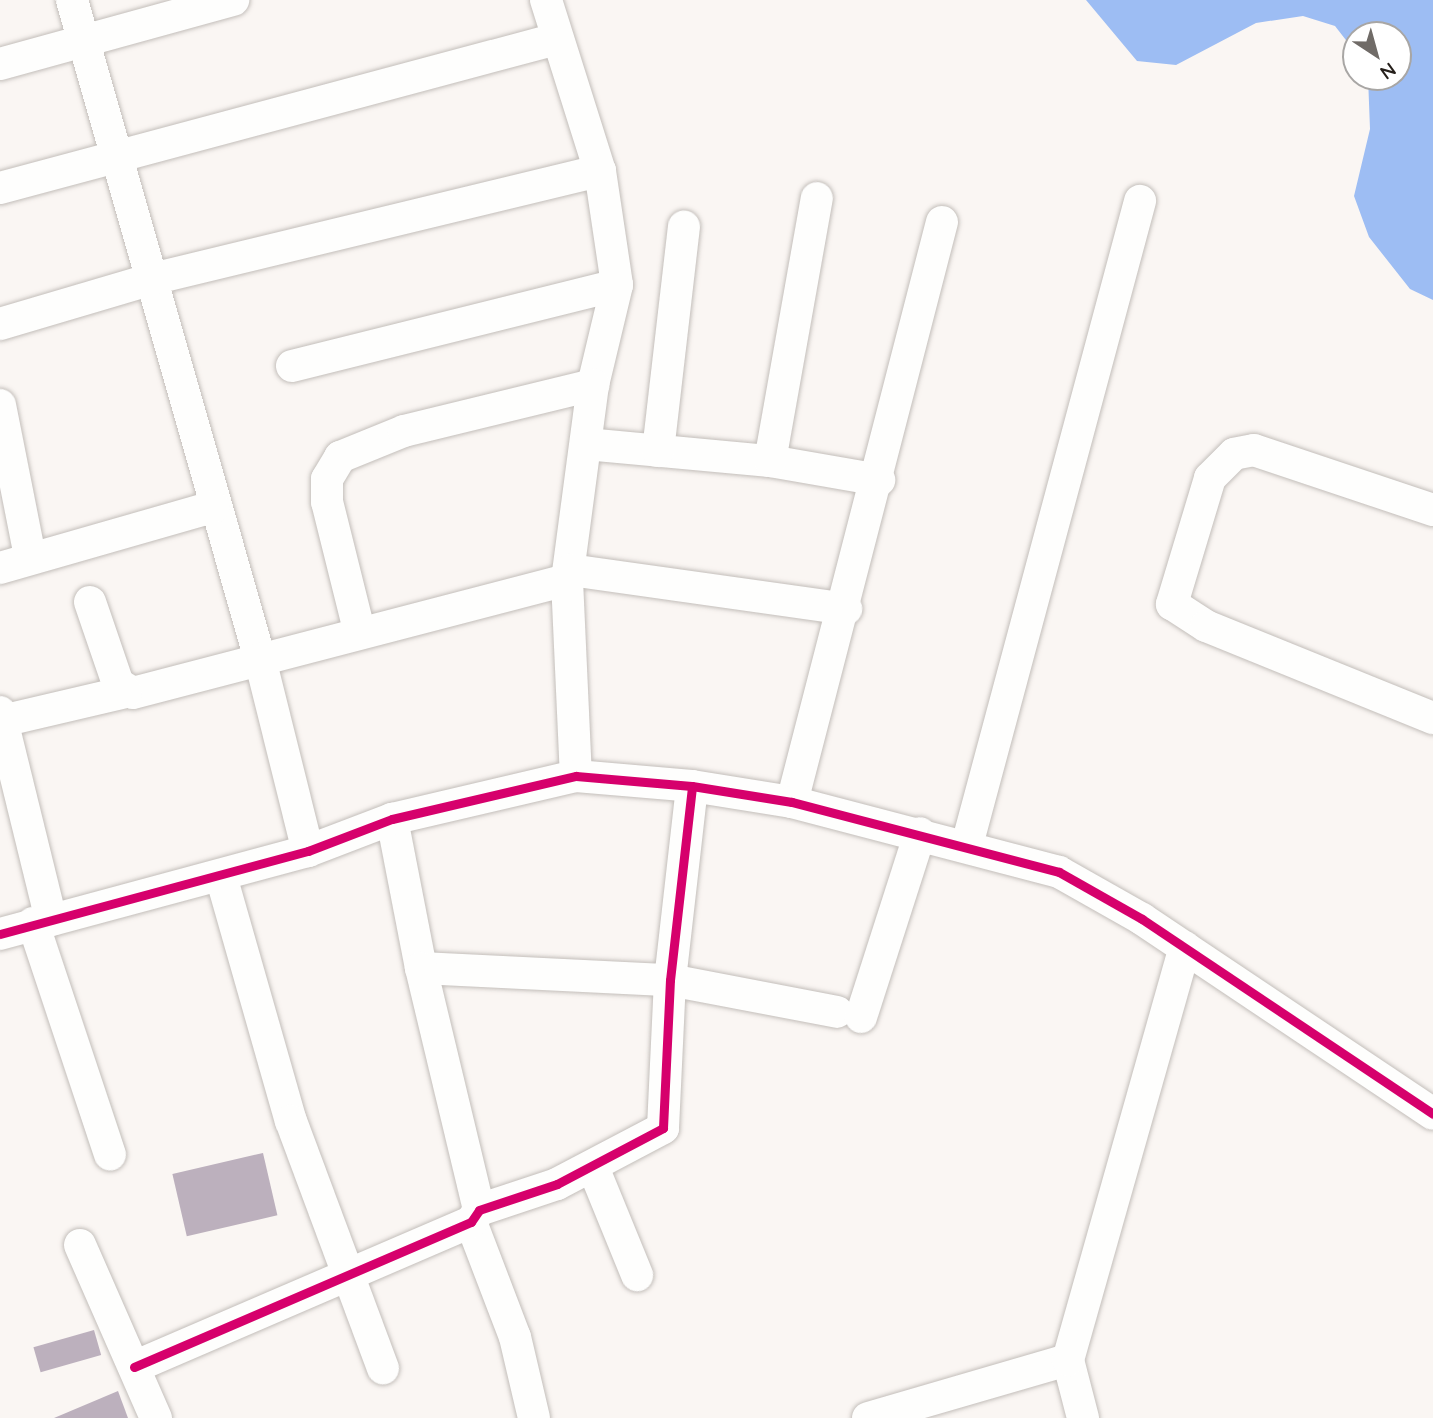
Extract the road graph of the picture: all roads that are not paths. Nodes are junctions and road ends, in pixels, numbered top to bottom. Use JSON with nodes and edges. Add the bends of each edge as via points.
{"nodes":[{"id":1,"x":72,"y":0,"type":"edge"},
{"id":2,"x":233,"y":0,"type":"edge"},
{"id":3,"x":546,"y":0,"type":"edge"},
{"id":4,"x":81,"y":38,"type":"junction"},
{"id":5,"x":556,"y":39,"type":"junction"},
{"id":6,"x":0,"y":64,"type":"edge"},
{"id":7,"x":116,"y":152,"type":"junction"},
{"id":8,"x":600,"y":171,"type":"junction"},
{"id":9,"x":0,"y":187,"type":"edge"},
{"id":10,"x":817,"y":198,"type":"dead end"},
{"id":11,"x":1140,"y":201,"type":"dead end"},
{"id":12,"x":942,"y":222,"type":"dead end"},
{"id":13,"x":684,"y":226,"type":"dead end"},
{"id":14,"x":152,"y":279,"type":"junction"},
{"id":15,"x":617,"y":285,"type":"junction"},
{"id":16,"x":0,"y":324,"type":"edge"},
{"id":17,"x":292,"y":366,"type":"dead end"},
{"id":18,"x":593,"y":385,"type":"junction"},
{"id":19,"x":0,"y":405,"type":"edge"},
{"id":20,"x":586,"y":444,"type":"junction"},
{"id":21,"x":657,"y":451,"type":"junction"},
{"id":22,"x":769,"y":461,"type":"junction"},
{"id":23,"x":879,"y":480,"type":"junction"},
{"id":24,"x":213,"y":507,"type":"junction"},
{"id":25,"x":1433,"y":510,"type":"edge"},
{"id":26,"x":30,"y":557,"type":"junction"},
{"id":27,"x":0,"y":568,"type":"edge"},
{"id":28,"x":569,"y":575,"type":"junction"},
{"id":29,"x":90,"y":602,"type":"dead end"},
{"id":30,"x":846,"y":609,"type":"junction"},
{"id":31,"x":359,"y":630,"type":"junction"},
{"id":32,"x":260,"y":659,"type":"junction"},
{"id":33,"x":126,"y":692,"type":"junction"},
{"id":34,"x":1433,"y":718,"type":"edge"},
{"id":35,"x":3,"y":733,"type":"edge"},
{"id":36,"x":576,"y":776,"type":"junction"},
{"id":37,"x":692,"y":786,"type":"junction"},
{"id":38,"x":792,"y":802,"type":"junction"},
{"id":39,"x":392,"y":819,"type":"junction"},
{"id":40,"x":920,"y":833,"type":"junction"},
{"id":41,"x":967,"y":845,"type":"junction"},
{"id":42,"x":308,"y":851,"type":"junction"},
{"id":43,"x":221,"y":876,"type":"junction"},
{"id":44,"x":42,"y":922,"type":"junction"},
{"id":45,"x":0,"y":934,"type":"edge"},
{"id":46,"x":1185,"y":947,"type":"junction"},
{"id":47,"x":421,"y":968,"type":"junction"},
{"id":48,"x":670,"y":980,"type":"junction"},
{"id":49,"x":1433,"y":1114,"type":"edge"},
{"id":50,"x":110,"y":1155,"type":"dead end"},
{"id":51,"x":593,"y":1167,"type":"junction"},
{"id":52,"x":475,"y":1216,"type":"junction"},
{"id":53,"x":80,"y":1245,"type":"dead end"},
{"id":54,"x":349,"y":1273,"type":"junction"},
{"id":55,"x":637,"y":1275,"type":"dead end"},
{"id":56,"x":1068,"y":1360,"type":"junction"},
{"id":57,"x":134,"y":1367,"type":"junction"},
{"id":58,"x":383,"y":1368,"type":"dead end"},
{"id":59,"x":156,"y":1418,"type":"edge"},
{"id":60,"x":534,"y":1418,"type":"edge"},
{"id":61,"x":868,"y":1418,"type":"edge"},
{"id":62,"x":1083,"y":1418,"type":"edge"}],
"edges":[{"from":1,"to":4,"type":"street"},
{"from":2,"to":4,"type":"street"},
{"from":3,"to":5,"type":"street"},
{"from":4,"to":6,"type":"street"},
{"from":4,"to":7,"type":"street"},
{"from":5,"to":7,"type":"street"},
{"from":5,"to":8,"type":"street"},
{"from":7,"to":9,"type":"street"},
{"from":7,"to":14,"type":"street"},
{"from":8,"to":14,"type":"street"},
{"from":8,"to":15,"type":"street"},
{"from":10,"to":22,"type":"street"},
{"from":11,"to":41,"type":"street"},
{"from":12,"to":23,"type":"street"},
{"from":13,"to":21,"type":"street"},
{"from":14,"to":16,"type":"street"},
{"from":14,"to":24,"type":"street"},
{"from":15,"to":17,"type":"street"},
{"from":15,"to":18,"type":"street"},
{"from":18,"to":20,"type":"street"},
{"from":18,"to":31,"type":"street","via":[[404,431],[340,457],[327,479],[327,502]]},
{"from":19,"to":26,"type":"street"},
{"from":20,"to":21,"type":"street"},
{"from":20,"to":28,"type":"street"},
{"from":21,"to":22,"type":"street"},
{"from":22,"to":23,"type":"street"},
{"from":23,"to":30,"type":"street"},
{"from":24,"to":26,"type":"street"},
{"from":24,"to":32,"type":"street"},
{"from":25,"to":34,"type":"street","via":[[1254,450],[1234,454],[1210,478],[1172,604],[1206,626]]},
{"from":26,"to":27,"type":"street"},
{"from":28,"to":30,"type":"street"},
{"from":28,"to":31,"type":"street"},
{"from":28,"to":36,"type":"street"},
{"from":29,"to":33,"type":"street"},
{"from":30,"to":38,"type":"street"},
{"from":31,"to":32,"type":"street"},
{"from":32,"to":33,"type":"street"},
{"from":32,"to":42,"type":"street"},
{"from":33,"to":35,"type":"street"},
{"from":35,"to":44,"type":"street"},
{"from":36,"to":37,"type":"street"},
{"from":36,"to":39,"type":"street"},
{"from":37,"to":38,"type":"street"},
{"from":37,"to":48,"type":"street"},
{"from":38,"to":40,"type":"street"},
{"from":39,"to":42,"type":"street"},
{"from":39,"to":47,"type":"street"},
{"from":40,"to":41,"type":"street"},
{"from":40,"to":48,"type":"street","via":[[849,1014]]},
{"from":41,"to":46,"type":"street","via":[[1059,872]]},
{"from":42,"to":43,"type":"street"},
{"from":43,"to":44,"type":"street"},
{"from":43,"to":54,"type":"street","via":[[291,1121]]},
{"from":44,"to":45,"type":"street"},
{"from":44,"to":50,"type":"street"},
{"from":46,"to":49,"type":"street"},
{"from":46,"to":56,"type":"street"},
{"from":47,"to":48,"type":"street"},
{"from":47,"to":52,"type":"street"},
{"from":48,"to":51,"type":"street","via":[[668,1118],[651,1138]]},
{"from":51,"to":52,"type":"street"},
{"from":51,"to":55,"type":"street"},
{"from":52,"to":54,"type":"street"},
{"from":52,"to":60,"type":"street","via":[[514,1337]]},
{"from":53,"to":57,"type":"street"},
{"from":54,"to":57,"type":"street"},
{"from":54,"to":58,"type":"street"},
{"from":56,"to":61,"type":"street"},
{"from":56,"to":62,"type":"street"},
{"from":57,"to":59,"type":"street"}]}
